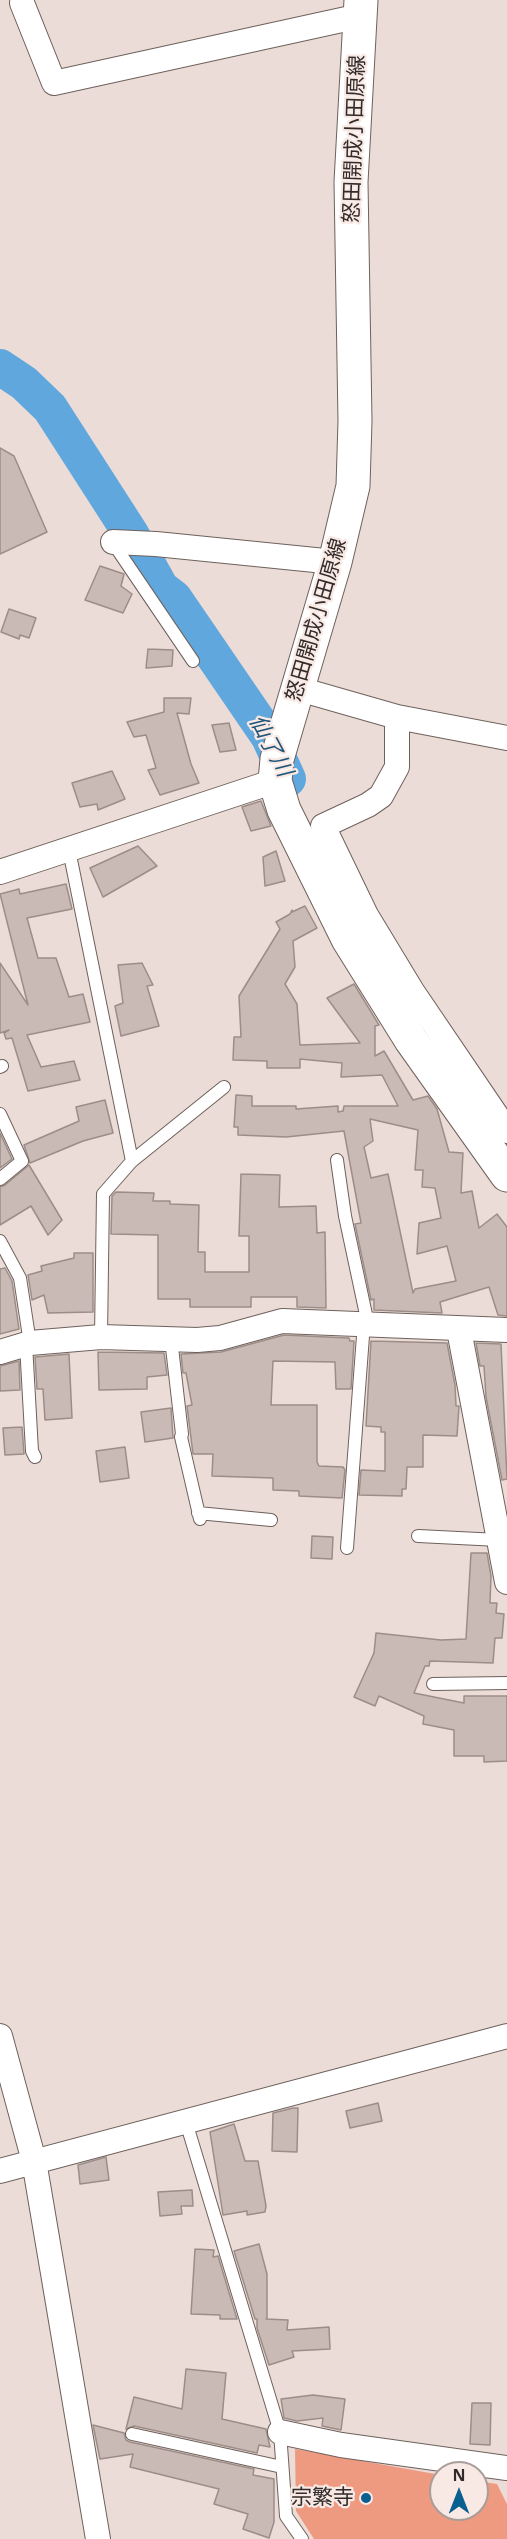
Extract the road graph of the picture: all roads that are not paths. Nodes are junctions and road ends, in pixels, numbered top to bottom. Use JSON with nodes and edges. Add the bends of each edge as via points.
{"nodes":[{"id":1,"x":22,"y":3,"type":"dead end"},
{"id":2,"x":360,"y":8,"type":"edge"},
{"id":3,"x":112,"y":542,"type":"joint"},
{"id":4,"x":334,"y":562,"type":"junction"},
{"id":5,"x":193,"y":661,"type":"dead end"},
{"id":6,"x":299,"y":689,"type":"junction"},
{"id":7,"x":397,"y":717,"type":"junction"},
{"id":8,"x":507,"y":738,"type":"edge"},
{"id":9,"x":275,"y":781,"type":"junction"},
{"id":10,"x":69,"y":850,"type":"junction"},
{"id":11,"x":0,"y":872,"type":"edge"},
{"id":12,"x":224,"y":1087,"type":"dead end"},
{"id":13,"x":0,"y":1114,"type":"edge"},
{"id":14,"x":507,"y":1131,"type":"edge"},
{"id":15,"x":337,"y":1160,"type":"dead end"},
{"id":16,"x":132,"y":1161,"type":"junction"},
{"id":17,"x":507,"y":1175,"type":"edge"},
{"id":18,"x":0,"y":1179,"type":"edge"},
{"id":19,"x":0,"y":1241,"type":"edge"},
{"id":20,"x":368,"y":1324,"type":"junction"},
{"id":21,"x":459,"y":1330,"type":"junction"},
{"id":22,"x":507,"y":1330,"type":"edge"},
{"id":23,"x":101,"y":1337,"type":"junction"},
{"id":24,"x":171,"y":1340,"type":"junction"},
{"id":25,"x":28,"y":1344,"type":"junction"},
{"id":26,"x":0,"y":1352,"type":"edge"},
{"id":27,"x":35,"y":1457,"type":"dead end"},
{"id":28,"x":271,"y":1520,"type":"dead end"},
{"id":29,"x":418,"y":1536,"type":"dead end"},
{"id":30,"x":499,"y":1540,"type":"junction"},
{"id":31,"x":347,"y":1548,"type":"dead end"},
{"id":32,"x":507,"y":1582,"type":"edge"},
{"id":33,"x":507,"y":1683,"type":"edge"},
{"id":34,"x":433,"y":1684,"type":"dead end"},
{"id":35,"x":0,"y":2036,"type":"edge"},
{"id":36,"x":507,"y":2036,"type":"edge"},
{"id":37,"x":186,"y":2122,"type":"junction"},
{"id":38,"x":34,"y":2161,"type":"junction"},
{"id":39,"x":0,"y":2171,"type":"edge"},
{"id":40,"x":280,"y":2432,"type":"junction"},
{"id":41,"x":132,"y":2434,"type":"dead end"},
{"id":42,"x":282,"y":2467,"type":"junction"},
{"id":43,"x":507,"y":2468,"type":"edge"},
{"id":44,"x":98,"y":2539,"type":"edge"},
{"id":45,"x":302,"y":2539,"type":"edge"}],
"edges":[{"from":1,"to":2,"type":"street","via":[[54,83]]},
{"from":2,"to":4,"type":"main road","name":"怒田開成小田原線","via":[[351,182],[353,486]]},
{"from":3,"to":4,"type":"street"},
{"from":3,"to":5,"type":"lane"},
{"from":4,"to":6,"type":"main road","name":"怒田開成小田原線"},
{"from":6,"to":7,"type":"street"},
{"from":6,"to":9,"type":"main road","name":"怒田開成小田原線","via":[[277,759]]},
{"from":7,"to":8,"type":"street"},
{"from":7,"to":14,"type":"street","via":[[397,767],[381,796],[323,826],[366,915]]},
{"from":9,"to":10,"type":"street"},
{"from":9,"to":17,"type":"main road","name":"怒田開成小田原線","via":[[284,810],[348,939],[411,1040]]},
{"from":10,"to":11,"type":"street"},
{"from":10,"to":16,"type":"lane"},
{"from":12,"to":16,"type":"lane"},
{"from":13,"to":18,"type":"lane","via":[[22,1161]]},
{"from":15,"to":20,"type":"lane"},
{"from":16,"to":23,"type":"lane","via":[[103,1194]]},
{"from":19,"to":25,"type":"lane","via":[[20,1278]]},
{"from":20,"to":21,"type":"street"},
{"from":20,"to":24,"type":"street","via":[[282,1321],[220,1338]]},
{"from":20,"to":31,"type":"lane","via":[[363,1336]]},
{"from":21,"to":22,"type":"street"},
{"from":21,"to":30,"type":"street"},
{"from":23,"to":24,"type":"street"},
{"from":23,"to":25,"type":"street"},
{"from":24,"to":28,"type":"lane","via":[[181,1437],[199,1516]]},
{"from":25,"to":26,"type":"street"},
{"from":25,"to":27,"type":"lane"},
{"from":29,"to":30,"type":"lane"},
{"from":30,"to":32,"type":"street"},
{"from":33,"to":34,"type":"lane"},
{"from":35,"to":38,"type":"street"},
{"from":36,"to":37,"type":"street"},
{"from":37,"to":38,"type":"street"},
{"from":37,"to":40,"type":"lane"},
{"from":38,"to":39,"type":"street"},
{"from":38,"to":44,"type":"street"},
{"from":40,"to":42,"type":"lane"},
{"from":40,"to":43,"type":"street","via":[[341,2445]]},
{"from":41,"to":42,"type":"lane"},
{"from":42,"to":45,"type":"lane","via":[[286,2516]]}]}
